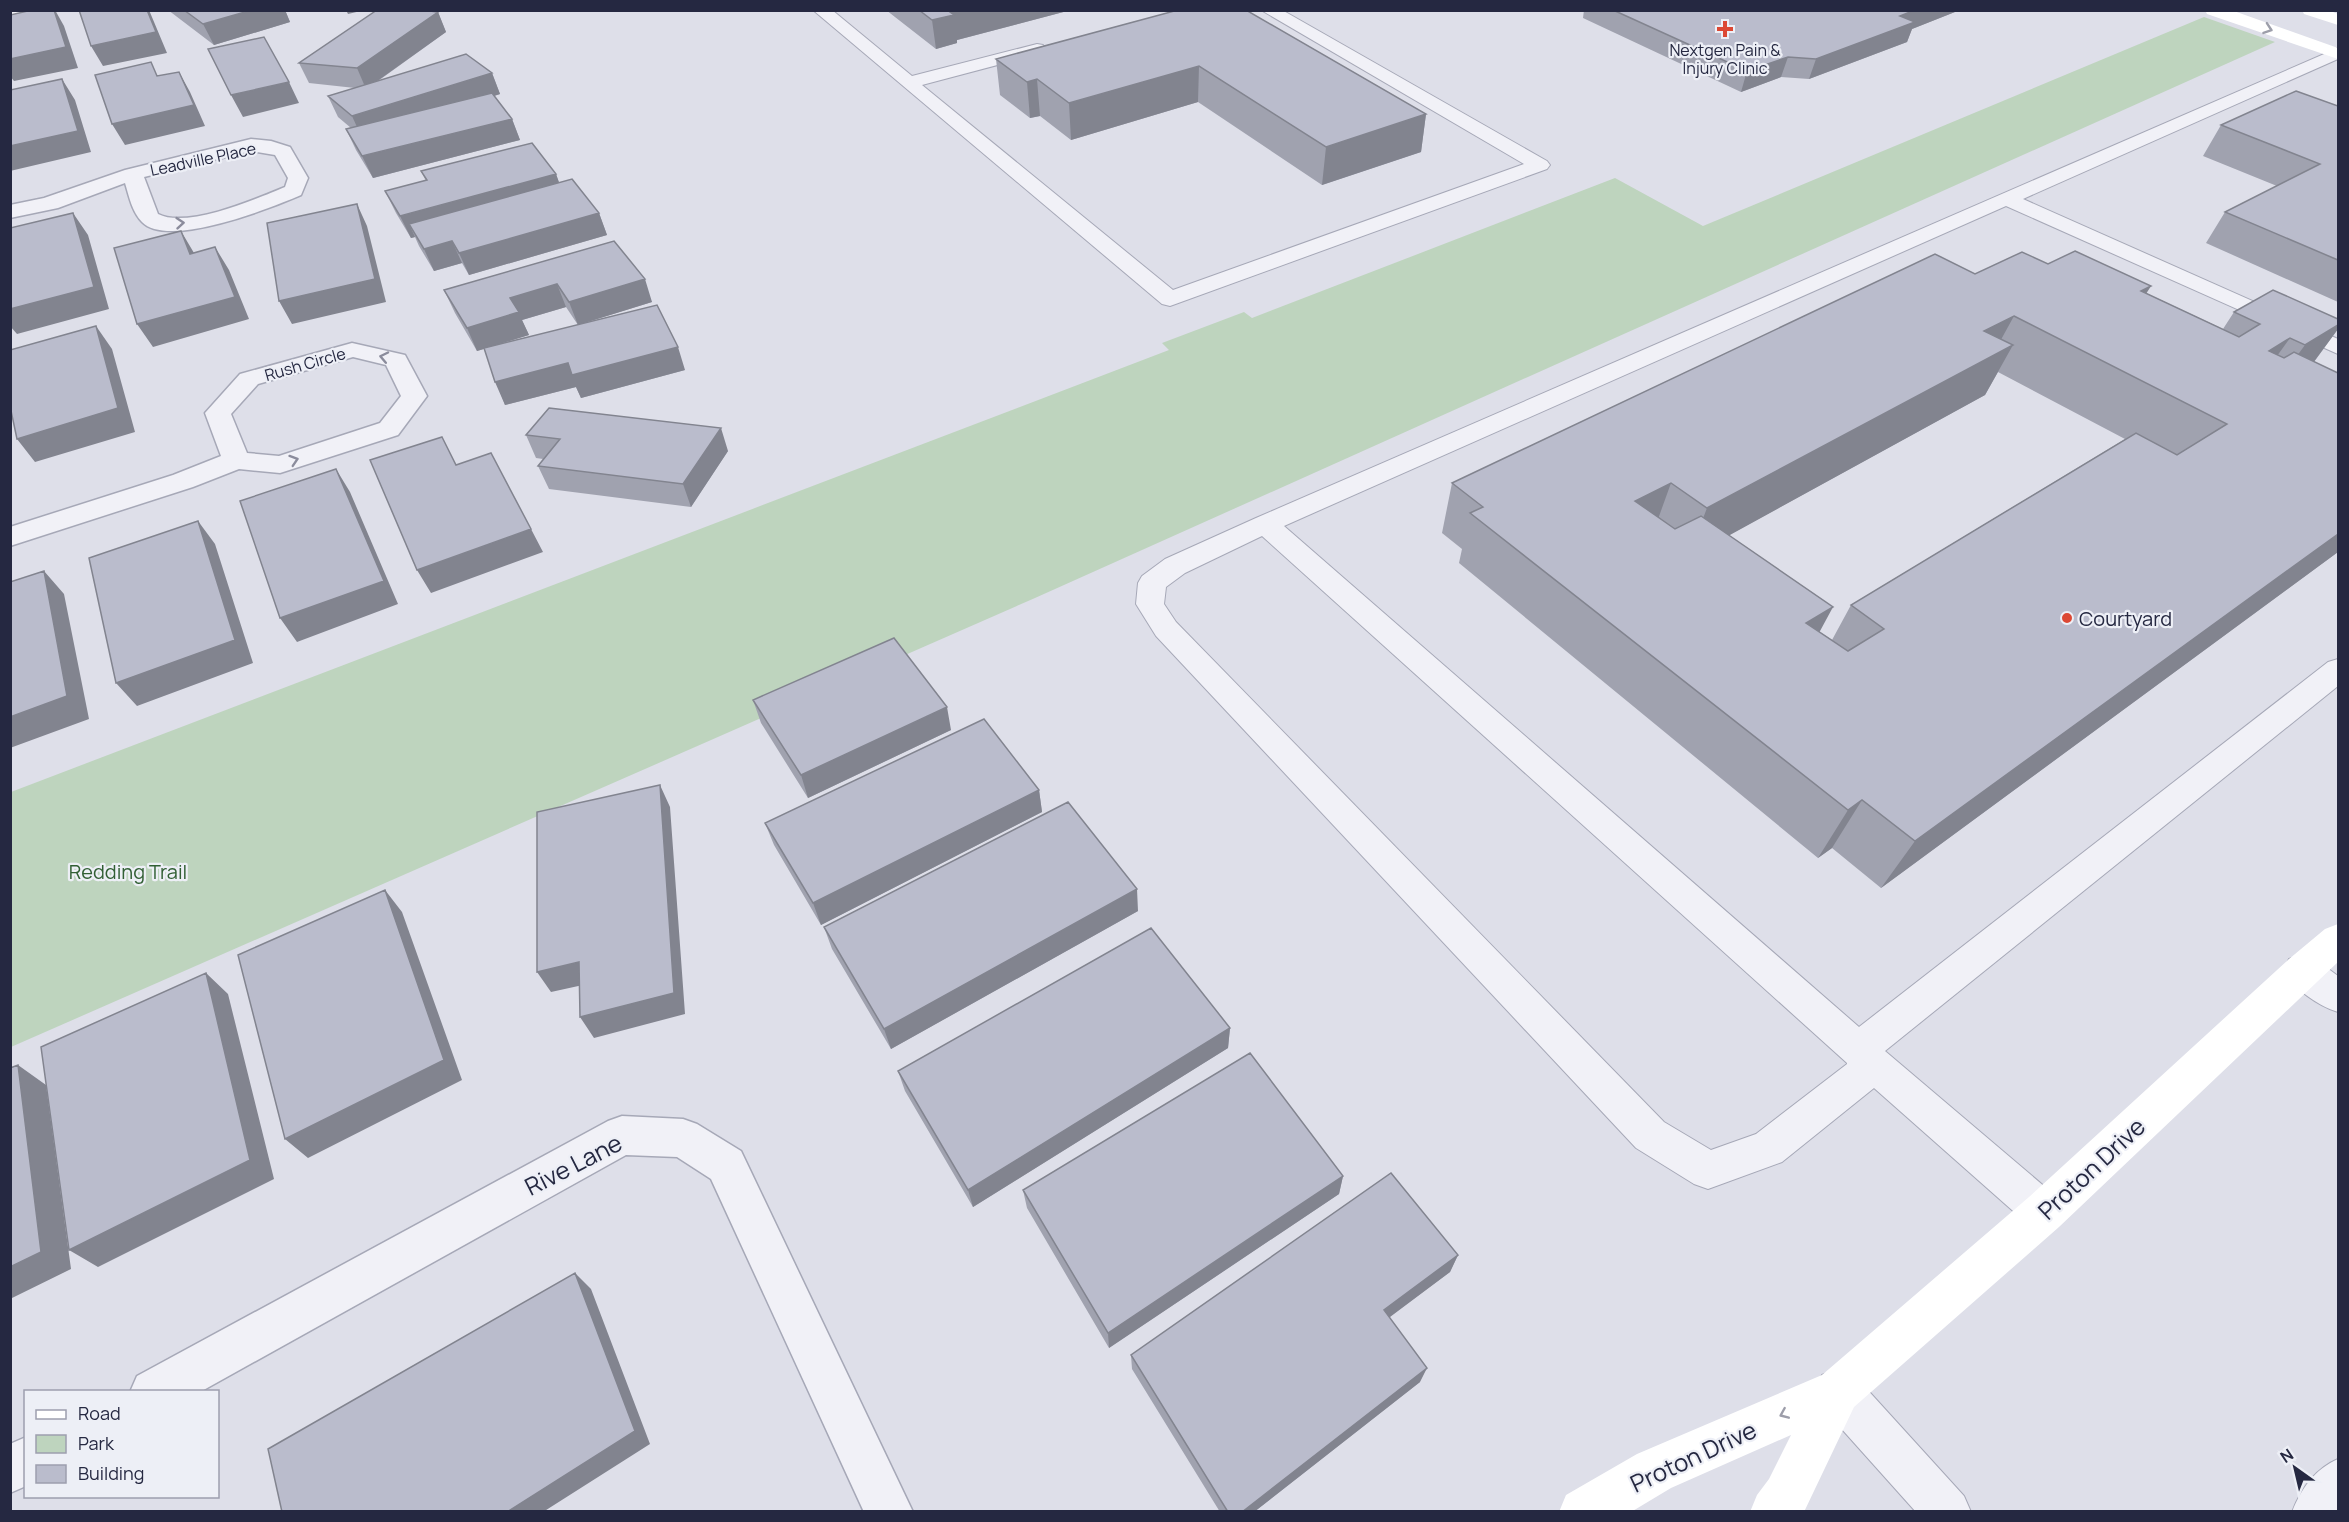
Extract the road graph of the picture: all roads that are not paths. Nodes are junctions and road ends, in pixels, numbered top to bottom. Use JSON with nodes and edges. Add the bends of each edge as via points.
{"nodes":[{"id":1,"x":15,"y":10,"type":"edge"},
{"id":2,"x":821,"y":10,"type":"edge"},
{"id":3,"x":1269,"y":10,"type":"edge"},
{"id":4,"x":2213,"y":10,"type":"edge"},
{"id":5,"x":2310,"y":10,"type":"edge"},
{"id":6,"x":10,"y":11,"type":"edge"},
{"id":7,"x":2338,"y":20,"type":"edge"},
{"id":8,"x":1058,"y":44,"type":"edge"},
{"id":9,"x":2338,"y":53,"type":"edge"},
{"id":10,"x":908,"y":83,"type":"junction"},
{"id":11,"x":132,"y":174,"type":"junction"},
{"id":12,"x":2007,"y":199,"type":"junction"},
{"id":13,"x":10,"y":212,"type":"edge"},
{"id":14,"x":2145,"y":260,"type":"junction"},
{"id":15,"x":2135,"y":282,"type":"edge"},
{"id":16,"x":2338,"y":347,"type":"edge"},
{"id":17,"x":236,"y":460,"type":"junction"},
{"id":18,"x":1265,"y":524,"type":"junction"},
{"id":19,"x":10,"y":537,"type":"edge"},
{"id":20,"x":2338,"y":670,"type":"edge"},
{"id":21,"x":2338,"y":940,"type":"edge"},
{"id":22,"x":2302,"y":970,"type":"junction"},
{"id":23,"x":2338,"y":996,"type":"edge"},
{"id":24,"x":1866,"y":1058,"type":"junction"},
{"id":25,"x":2044,"y":1212,"type":"junction"},
{"id":26,"x":157,"y":1390,"type":"edge"},
{"id":27,"x":1838,"y":1391,"type":"junction"},
{"id":28,"x":24,"y":1462,"type":"edge"},
{"id":29,"x":10,"y":1469,"type":"edge"},
{"id":30,"x":2338,"y":1482,"type":"edge"},
{"id":31,"x":889,"y":1512,"type":"edge"},
{"id":32,"x":1583,"y":1512,"type":"edge"},
{"id":33,"x":1774,"y":1512,"type":"edge"},
{"id":34,"x":1948,"y":1512,"type":"edge"},
{"id":35,"x":2315,"y":1512,"type":"edge"}],
"edges":[{"from":1,"to":6,"type":"street"},
{"from":2,"to":10,"type":"lane"},
{"from":3,"to":10,"type":"lane","via":[[1540,165],[1170,299]]},
{"from":4,"to":9,"type":"street","one_way":true},
{"from":5,"to":7,"type":"street"},
{"from":8,"to":10,"type":"lane"},
{"from":9,"to":12,"type":"lane","via":[[2276,89]]},
{"from":11,"to":11,"type":"street","name":"Leadville Place","one_way":true,"via":[[150,218],[161,225],[193,222],[260,205],[294,191],[298,178],[283,152],[251,145]]},
{"from":11,"to":13,"type":"street","name":"Leadville Place","via":[[50,203]]},
{"from":12,"to":14,"type":"lane"},
{"from":12,"to":18,"type":"lane"},
{"from":14,"to":15,"type":"lane"},
{"from":14,"to":16,"type":"lane"},
{"from":17,"to":17,"type":"street","name":"Rush Circle","one_way":true,"via":[[280,465],[389,429],[414,396],[396,360],[352,350],[249,379],[218,412]]},
{"from":17,"to":19,"type":"street","name":"Rush Circle"},
{"from":18,"to":24,"type":"lane"},
{"from":18,"to":24,"type":"lane","via":[[1175,566],[1152,583],[1150,604],[1166,629],[1650,1135],[1708,1170],[1768,1149]]},
{"from":20,"to":24,"type":"lane"},
{"from":21,"to":22,"type":"street","name":"Proton Drive"},
{"from":22,"to":23,"type":"lane"},
{"from":22,"to":25,"type":"street","name":"Proton Drive"},
{"from":24,"to":25,"type":"lane"},
{"from":25,"to":27,"type":"street","name":"Proton Drive"},
{"from":26,"to":31,"type":"street","name":"Rive Lane","via":[[622,1135],[683,1138],[726,1165]]},
{"from":27,"to":32,"type":"street","name":"Proton Drive","one_way":true,"via":[[1654,1471]]},
{"from":27,"to":33,"type":"street","name":"Proton Drive","via":[[1786,1496]]},
{"from":27,"to":34,"type":"lane"},
{"from":28,"to":29,"type":"street"},
{"from":30,"to":35,"type":"lane"}]}
